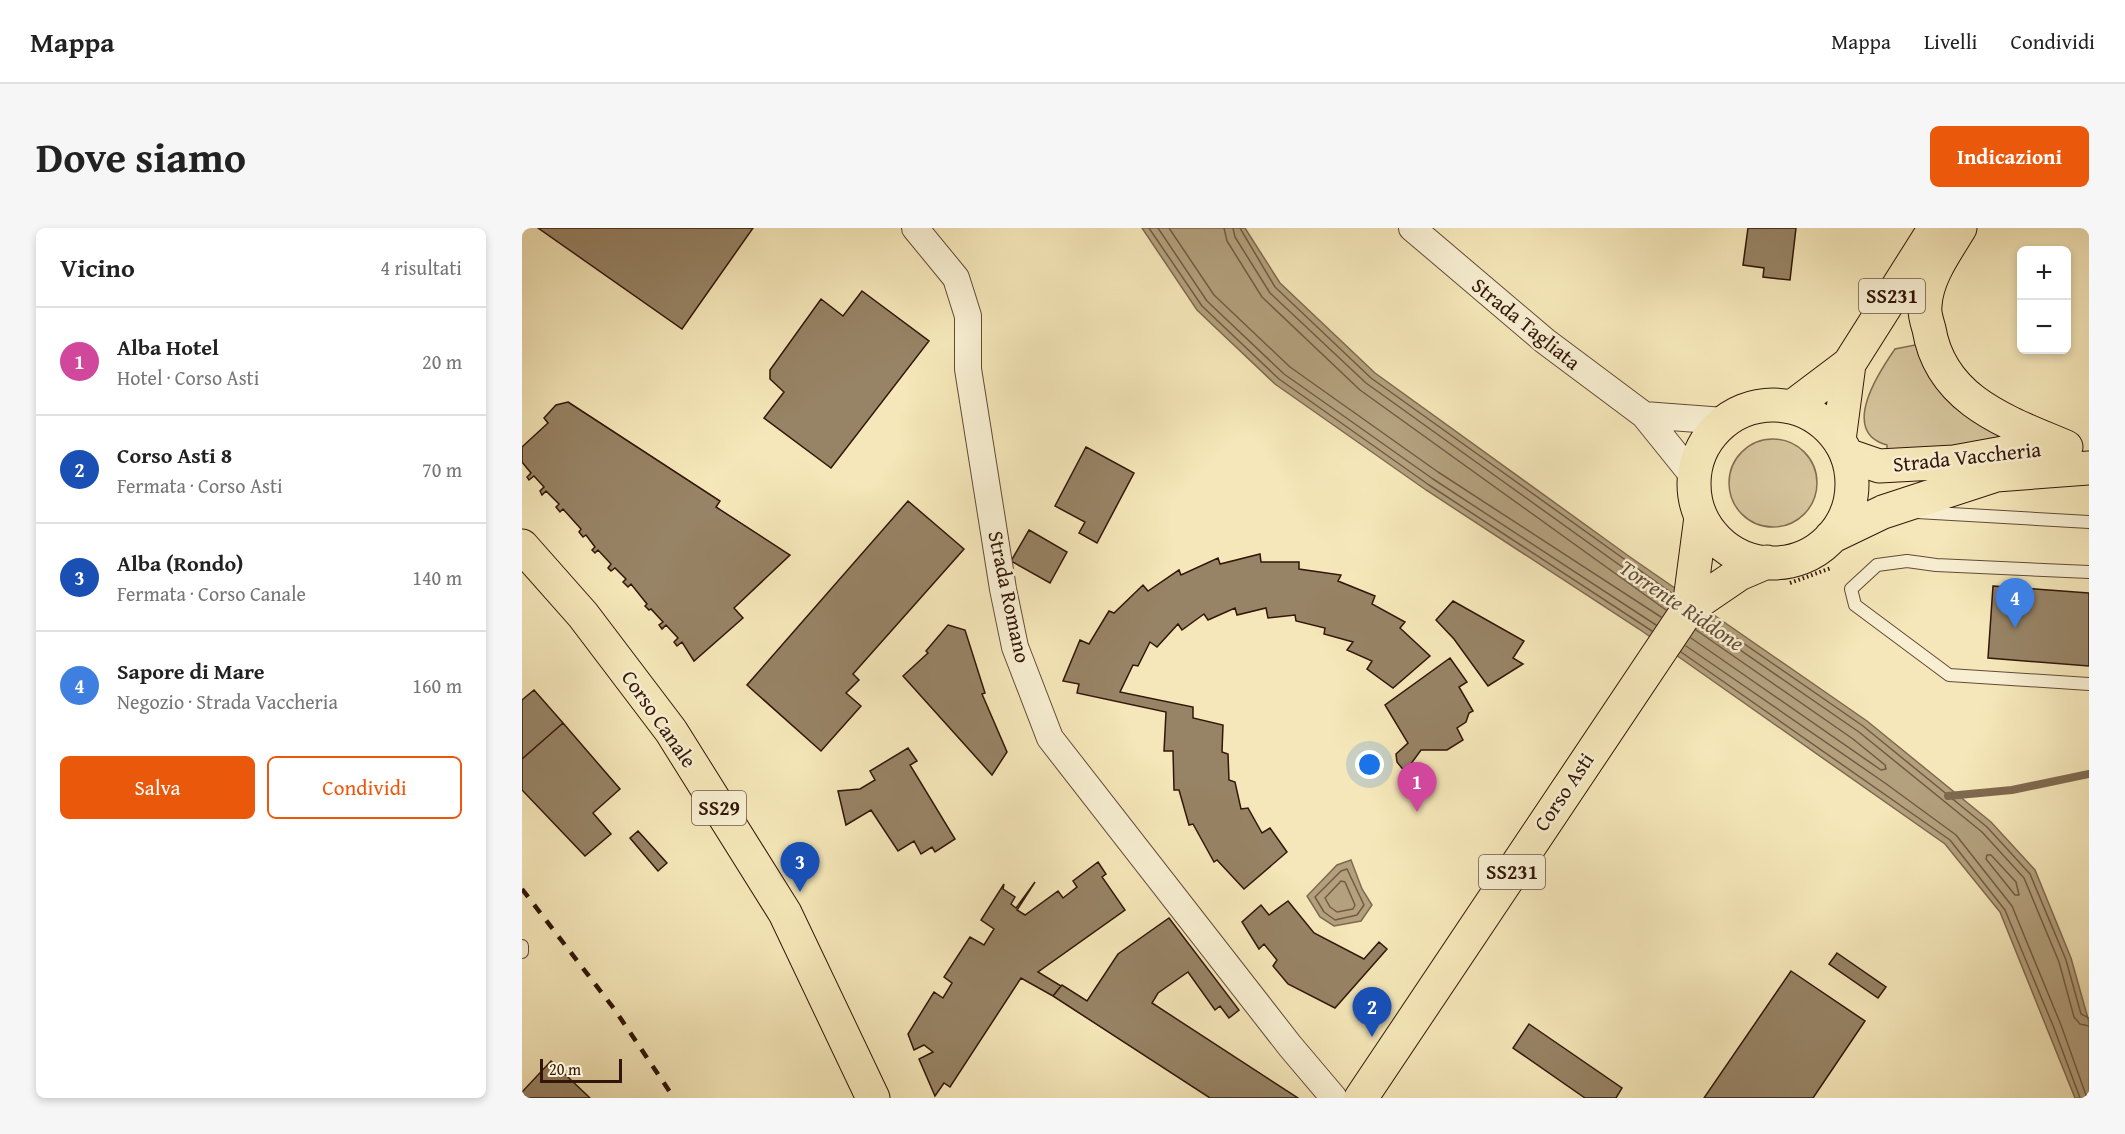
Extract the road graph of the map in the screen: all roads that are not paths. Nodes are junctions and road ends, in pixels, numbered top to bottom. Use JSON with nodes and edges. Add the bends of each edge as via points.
{"nodes":[{"id":1,"x":915,"y":228,"type":"edge"},
{"id":2,"x":1412,"y":228,"type":"edge"},
{"id":3,"x":1935,"y":228,"type":"edge"},
{"id":4,"x":1960,"y":228,"type":"edge"},
{"id":5,"x":1849,"y":364,"type":"junction"},
{"id":6,"x":1792,"y":407,"type":"junction"},
{"id":7,"x":1644,"y":415,"type":"junction"},
{"id":8,"x":1724,"y":421,"type":"junction"},
{"id":9,"x":1843,"y":447,"type":"junction"},
{"id":10,"x":2081,"y":455,"type":"edge"},
{"id":11,"x":1694,"y":477,"type":"junction"},
{"id":12,"x":1889,"y":511,"type":"junction"},
{"id":13,"x":1701,"y":518,"type":"junction"},
{"id":14,"x":2089,"y":522,"type":"edge"},
{"id":15,"x":1831,"y":537,"type":"junction"},
{"id":16,"x":522,"y":546,"type":"edge"},
{"id":17,"x":1767,"y":562,"type":"junction"},
{"id":18,"x":2089,"y":572,"type":"edge"},
{"id":19,"x":1694,"y":600,"type":"junction"},
{"id":20,"x":2089,"y":684,"type":"edge"},
{"id":21,"x":522,"y":946,"type":"edge"},
{"id":22,"x":522,"y":952,"type":"edge"},
{"id":23,"x":873,"y":1098,"type":"edge"},
{"id":24,"x":1334,"y":1098,"type":"edge"},
{"id":25,"x":1361,"y":1098,"type":"edge"}],
"edges":[{"from":1,"to":24,"type":"street","name":"Strada Romano","via":[[956,278],[968,316],[968,369],[1003,589],[1015,647],[1050,738]]},
{"from":2,"to":7,"type":"street","name":"Strada Tagliata","via":[[1545,341]]},
{"from":3,"to":5,"type":"main road","number":"SS231"},
{"from":4,"to":10,"type":"main road","via":[[1934,272],[1925,306],[1935,357],[1956,386],[1994,416]]},
{"from":5,"to":6,"type":"main road","number":"SS231"},
{"from":5,"to":9,"type":"main road","number":"SS231"},
{"from":6,"to":8,"type":"main road","number":"SS231","via":[[1768,405],[1745,410]]},
{"from":6,"to":9,"type":"main road","number":"SS231","via":[[1826,425]]},
{"from":7,"to":8,"type":"street"},
{"from":7,"to":11,"type":"street","name":"Strada Tagliata"},
{"from":8,"to":11,"type":"main road","number":"SS231","via":[[1709,437]]},
{"from":9,"to":10,"type":"main road","name":"Strada Vaccheria","via":[[1879,465],[1954,462],[2008,452]]},
{"from":9,"to":15,"type":"main road","number":"SS231","via":[[1852,476],[1851,498]]},
{"from":10,"to":12,"type":"main road","name":"Strada Vaccheria","via":[[1949,488]]},
{"from":11,"to":13,"type":"main road","number":"SS231"},
{"from":12,"to":14,"type":"lane"},
{"from":12,"to":15,"type":"main road","name":"Strada Vaccheria"},
{"from":13,"to":17,"type":"main road","number":"SS231","via":[[1728,549]]},
{"from":13,"to":19,"type":"main road","number":"SS231"},
{"from":15,"to":17,"type":"main road","number":"SS231","via":[[1813,552],[1791,560]]},
{"from":16,"to":23,"type":"main road","name":"Corso Canale","number":"SS29","via":[[583,615],[677,740],[785,914]]},
{"from":17,"to":19,"type":"main road","number":"SS231"},
{"from":18,"to":20,"type":"lane","via":[[1907,561],[1876,565],[1851,590],[1855,605],[1949,675]]},
{"from":19,"to":25,"type":"main road","name":"Corso Asti","number":"SS231"},
{"from":21,"to":22,"type":"lane"}]}
